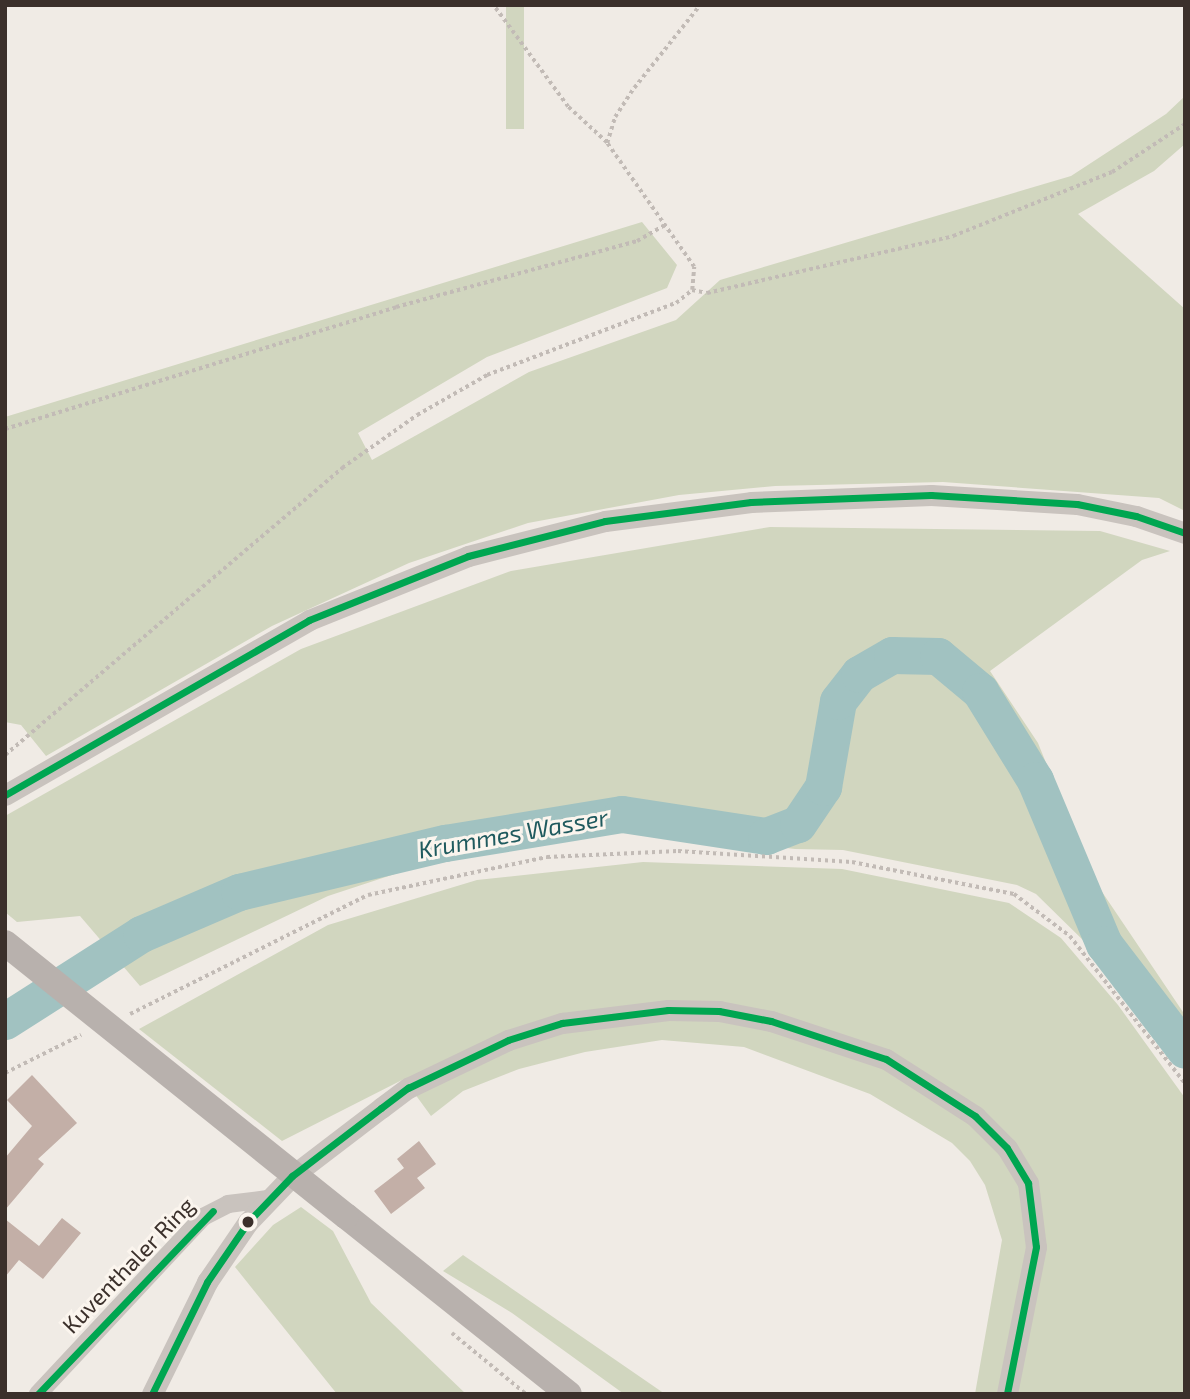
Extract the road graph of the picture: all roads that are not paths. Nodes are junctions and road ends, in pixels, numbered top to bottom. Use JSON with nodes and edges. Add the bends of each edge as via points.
{"nodes":[{"id":1,"x":1185,"y":533,"type":"edge"},
{"id":2,"x":5,"y":795,"type":"edge"},
{"id":3,"x":5,"y":943,"type":"edge"},
{"id":4,"x":260,"y":1150,"type":"dead end"},
{"id":5,"x":292,"y":1176,"type":"junction"},
{"id":6,"x":268,"y":1199,"type":"junction"},
{"id":7,"x":38,"y":1394,"type":"edge"},
{"id":8,"x":152,"y":1394,"type":"edge"},
{"id":9,"x":569,"y":1394,"type":"edge"},
{"id":10,"x":1007,"y":1394,"type":"edge"}],
"edges":[{"from":1,"to":2,"type":"street","via":[[1136,516],[1077,504],[931,495],[751,502],[605,521],[468,556],[309,620]]},
{"from":3,"to":9,"type":"main road","bridge":true},
{"from":4,"to":5,"type":"street"},
{"from":5,"to":6,"type":"street"},
{"from":5,"to":10,"type":"street","via":[[408,1088],[495,1046],[562,1023],[668,1010],[719,1011],[771,1021],[886,1059],[975,1116],[1007,1148],[1028,1183],[1036,1228],[1035,1266]]},
{"from":6,"to":7,"type":"street","name":"Kuventhaler Ring","via":[[228,1204],[203,1217]]},
{"from":6,"to":8,"type":"street","via":[[212,1272]]}]}
